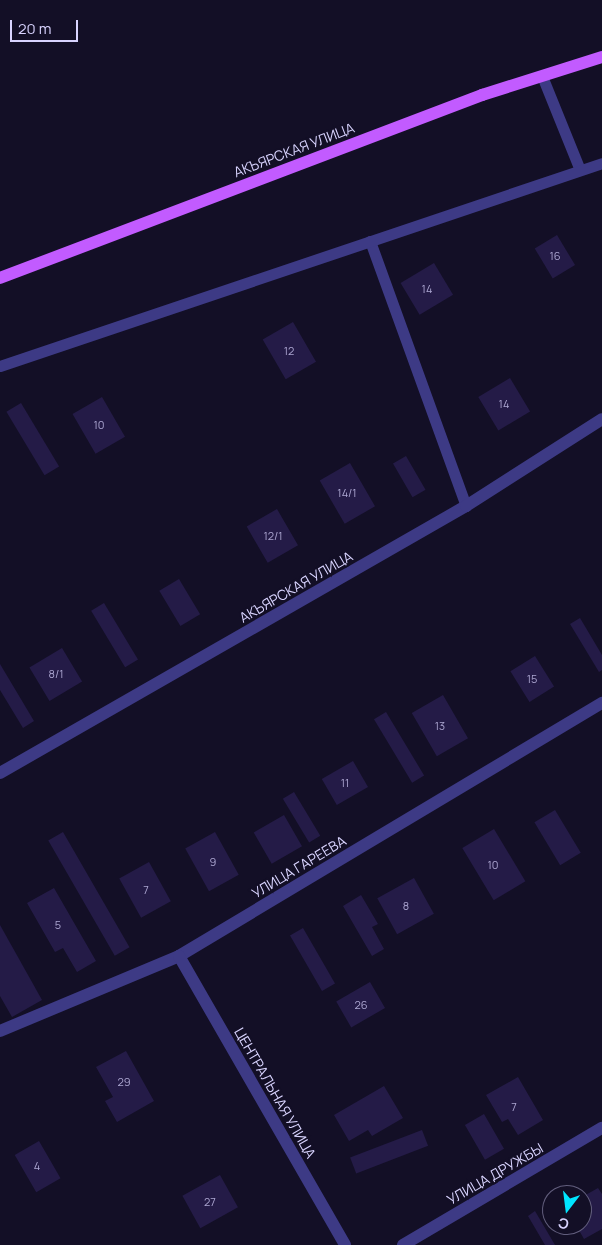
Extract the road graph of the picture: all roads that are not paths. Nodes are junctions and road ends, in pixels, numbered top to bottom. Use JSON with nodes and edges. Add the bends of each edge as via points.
{"nodes":[{"id":1,"x":602,"y":57,"type":"edge"},
{"id":2,"x":542,"y":76,"type":"junction"},
{"id":3,"x":602,"y":163,"type":"edge"},
{"id":4,"x":580,"y":170,"type":"junction"},
{"id":5,"x":370,"y":241,"type":"junction"},
{"id":6,"x":0,"y":278,"type":"edge"},
{"id":7,"x":0,"y":366,"type":"edge"},
{"id":8,"x":602,"y":420,"type":"edge"},
{"id":9,"x":466,"y":506,"type":"junction"},
{"id":10,"x":602,"y":703,"type":"edge"},
{"id":11,"x":0,"y":773,"type":"edge"},
{"id":12,"x":179,"y":956,"type":"junction"},
{"id":13,"x":0,"y":1031,"type":"edge"},
{"id":14,"x":602,"y":1128,"type":"edge"},
{"id":15,"x":345,"y":1245,"type":"edge"},
{"id":16,"x":403,"y":1245,"type":"edge"}],
"edges":[{"from":1,"to":2,"type":"main road","name":"АКЪЯРСКАЯ УЛИЦА"},
{"from":2,"to":4,"type":"lane"},
{"from":2,"to":6,"type":"main road","name":"АКЪЯРСКАЯ УЛИЦА","via":[[473,98]]},
{"from":3,"to":4,"type":"lane"},
{"from":4,"to":5,"type":"lane"},
{"from":5,"to":7,"type":"lane"},
{"from":5,"to":9,"type":"lane"},
{"from":8,"to":9,"type":"street","name":"АКЪЯРСКАЯ УЛИЦА"},
{"from":9,"to":11,"type":"street","name":"АКЪЯРСКАЯ УЛИЦА"},
{"from":10,"to":12,"type":"street","name":"УЛИЦА ГАРЕЕВА"},
{"from":12,"to":13,"type":"street","name":"УЛИЦА ГАРЕЕВА"},
{"from":12,"to":15,"type":"street","name":"ЦЕНТРАЛЬНАЯ УЛИЦА"},
{"from":14,"to":16,"type":"street","name":"УЛИЦА ДРУЖБЫ"}]}
